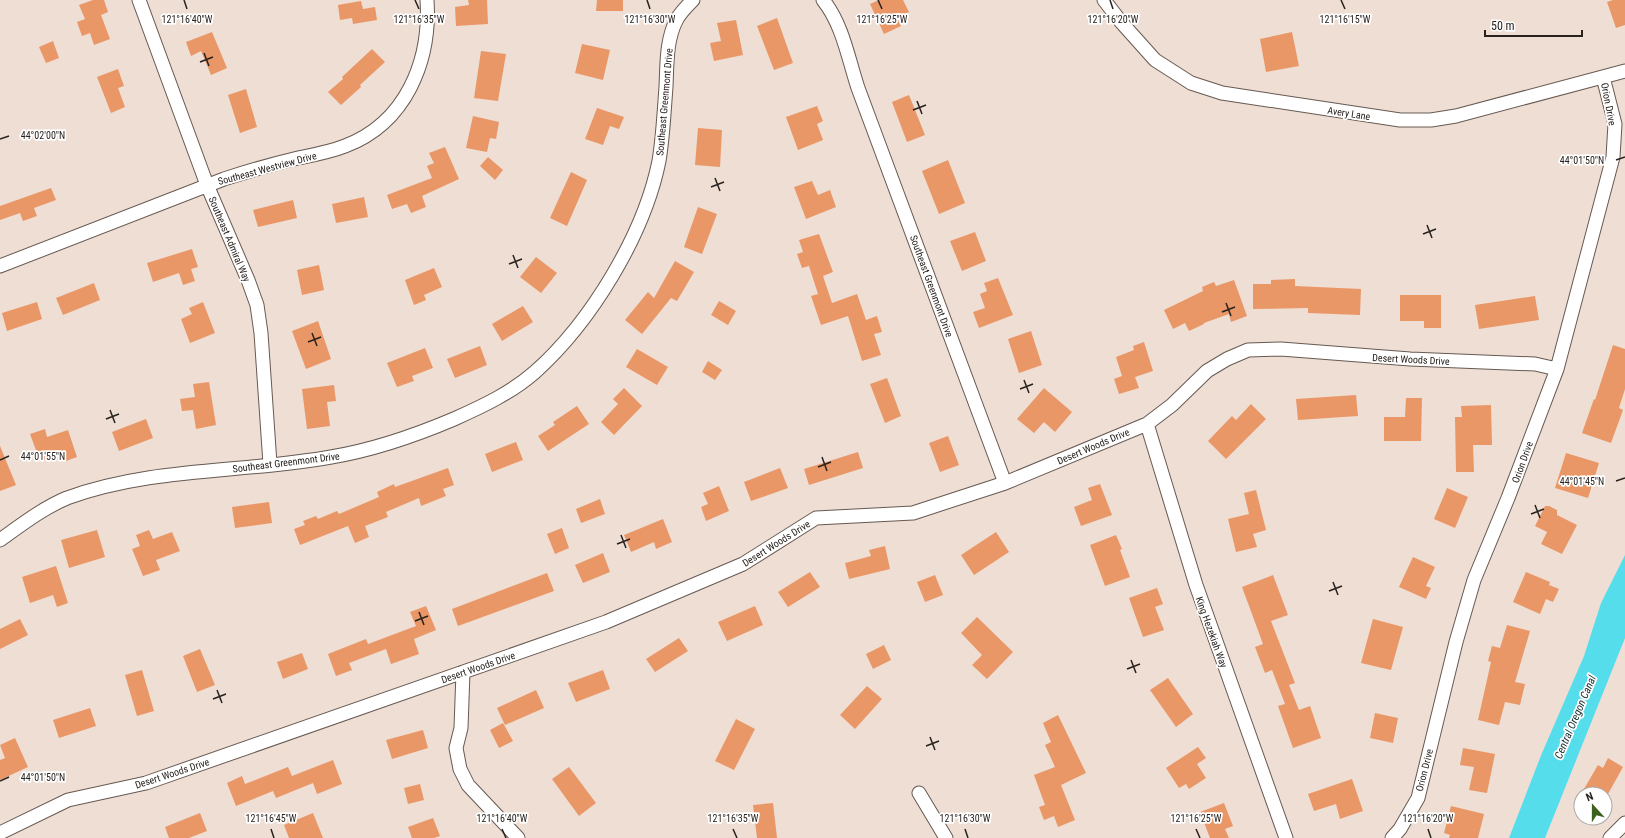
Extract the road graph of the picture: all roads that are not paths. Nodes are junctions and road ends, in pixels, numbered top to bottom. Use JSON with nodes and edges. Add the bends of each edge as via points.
{"nodes":[{"id":1,"x":139,"y":0,"type":"edge"},
{"id":2,"x":426,"y":0,"type":"edge"},
{"id":3,"x":693,"y":0,"type":"edge"},
{"id":4,"x":823,"y":0,"type":"edge"},
{"id":5,"x":1104,"y":0,"type":"edge"},
{"id":6,"x":1625,"y":71,"type":"edge"},
{"id":7,"x":1604,"y":77,"type":"junction"},
{"id":8,"x":207,"y":185,"type":"junction"},
{"id":9,"x":0,"y":266,"type":"edge"},
{"id":10,"x":1557,"y":369,"type":"junction"},
{"id":11,"x":1146,"y":424,"type":"junction"},
{"id":12,"x":270,"y":464,"type":"junction"},
{"id":13,"x":1005,"y":484,"type":"junction"},
{"id":14,"x":0,"y":540,"type":"edge"},
{"id":15,"x":463,"y":672,"type":"junction"},
{"id":16,"x":919,"y":793,"type":"dead end"},
{"id":17,"x":1625,"y":823,"type":"edge"},
{"id":18,"x":0,"y":833,"type":"edge"},
{"id":19,"x":518,"y":838,"type":"edge"},
{"id":20,"x":946,"y":838,"type":"edge"},
{"id":21,"x":1286,"y":838,"type":"edge"},
{"id":22,"x":1392,"y":838,"type":"edge"},
{"id":23,"x":1610,"y":838,"type":"edge"}],
"edges":[{"from":1,"to":8,"type":"street","name":"Southeast Admiral Way"},
{"from":2,"to":8,"type":"street","name":"Southeast Westview Drive","via":[[425,40],[418,72],[402,102],[381,125],[346,146],[260,168]]},
{"from":3,"to":12,"type":"street","name":"Southeast Greenmont Drive","via":[[683,10],[670,37],[663,135],[646,206],[618,265],[564,343],[534,372],[501,396],[430,429],[354,453]]},
{"from":4,"to":13,"type":"street","name":"Southeast Greenmont Drive","via":[[842,35],[858,88]]},
{"from":5,"to":7,"type":"street","name":"Avery Lane","via":[[1155,60],[1191,83],[1222,93],[1400,120],[1431,120],[1456,116]]},
{"from":6,"to":7,"type":"street","name":"Avery Lane"},
{"from":7,"to":10,"type":"street","name":"Orion Drive","via":[[1615,124],[1613,157]]},
{"from":8,"to":9,"type":"street","name":"Southeast Westview Drive"},
{"from":8,"to":12,"type":"street","name":"Southeast Admiral Way","via":[[257,305],[262,333]]},
{"from":10,"to":11,"type":"street","name":"Desert Woods Drive","via":[[1535,364],[1410,359],[1281,349],[1248,350],[1207,371],[1172,405]]},
{"from":10,"to":22,"type":"street","name":"Orion Drive","via":[[1474,580],[1456,642],[1418,798]]},
{"from":11,"to":13,"type":"street","name":"Desert Woods Drive"},
{"from":11,"to":21,"type":"street","name":"King Hezekiah Way","via":[[1196,585]]},
{"from":12,"to":14,"type":"street","name":"Southeast Greenmont Drive","via":[[171,474],[116,483],[65,499],[28,519]]},
{"from":13,"to":15,"type":"street","name":"Desert Woods Drive","via":[[913,513],[816,518],[743,564],[606,622]]},
{"from":15,"to":18,"type":"street","name":"Desert Woods Drive","via":[[146,783],[68,800]]},
{"from":15,"to":19,"type":"street","via":[[461,728],[456,748],[460,769],[468,785]]},
{"from":16,"to":20,"type":"street"},
{"from":17,"to":23,"type":"street"}]}
